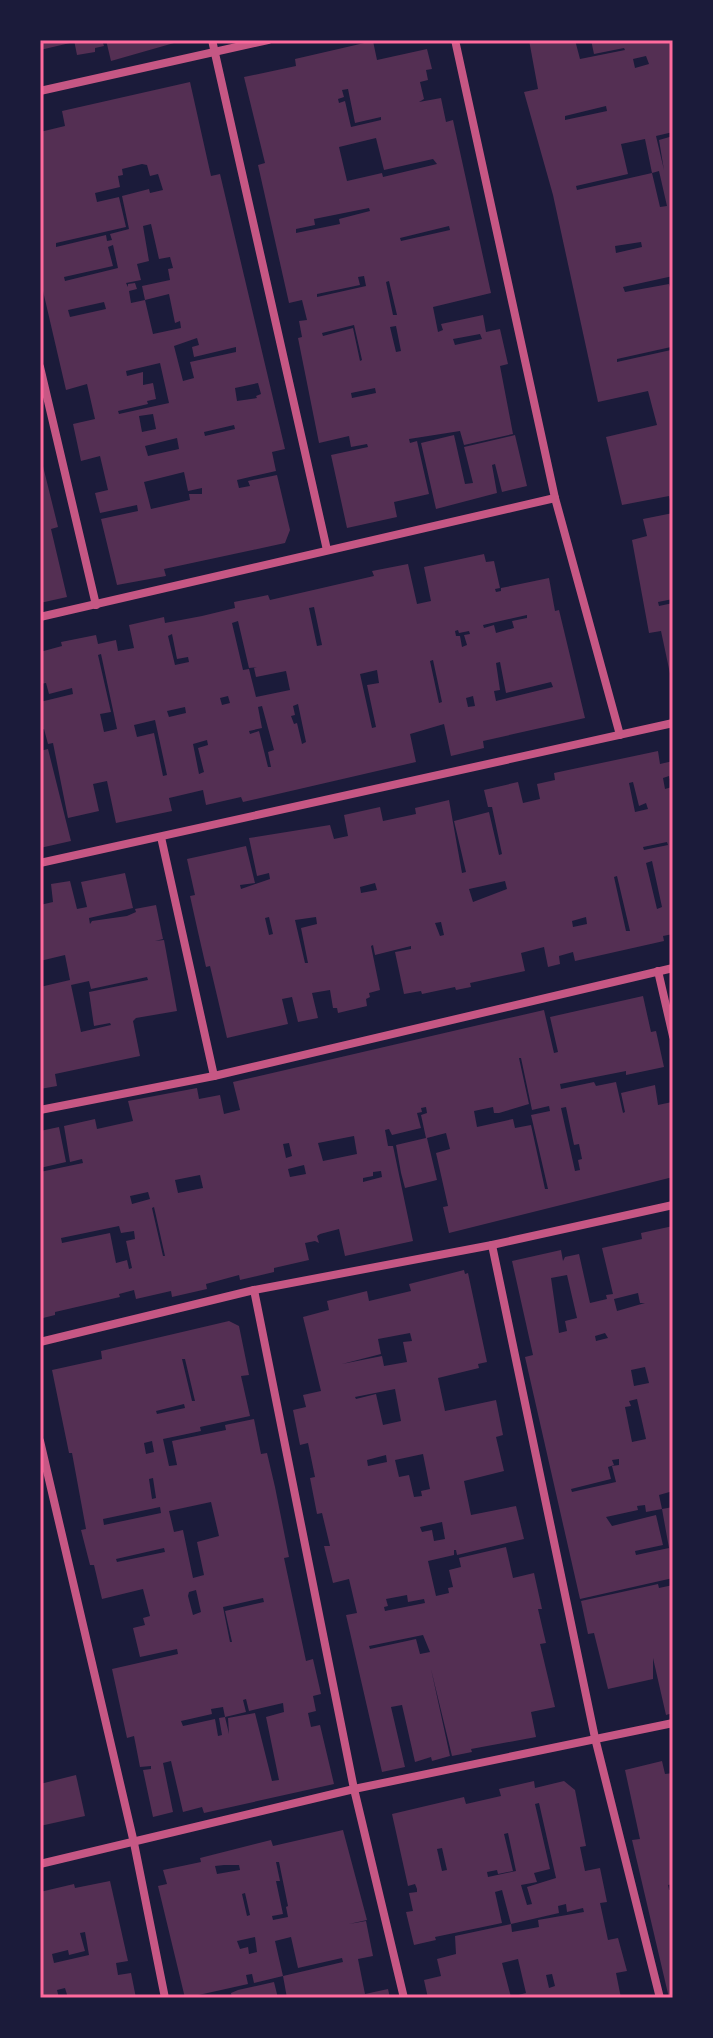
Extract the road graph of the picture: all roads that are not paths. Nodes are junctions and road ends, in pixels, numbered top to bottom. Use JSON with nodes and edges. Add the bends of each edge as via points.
{"nodes":[{"id":1,"x":212,"y":40,"type":"edge"},
{"id":2,"x":268,"y":40,"type":"edge"},
{"id":3,"x":455,"y":40,"type":"edge"},
{"id":4,"x":215,"y":51,"type":"junction"},
{"id":5,"x":40,"y":91,"type":"edge"},
{"id":6,"x":40,"y":367,"type":"edge"},
{"id":7,"x":555,"y":498,"type":"junction"},
{"id":8,"x":327,"y":550,"type":"junction"},
{"id":9,"x":96,"y":605,"type":"junction"},
{"id":10,"x":40,"y":617,"type":"edge"},
{"id":11,"x":673,"y":723,"type":"edge"},
{"id":12,"x":620,"y":735,"type":"junction"},
{"id":13,"x":161,"y":837,"type":"junction"},
{"id":14,"x":40,"y":863,"type":"edge"},
{"id":15,"x":673,"y":968,"type":"edge"},
{"id":16,"x":658,"y":971,"type":"junction"},
{"id":17,"x":673,"y":1036,"type":"edge"},
{"id":18,"x":214,"y":1076,"type":"junction"},
{"id":19,"x":40,"y":1110,"type":"edge"},
{"id":20,"x":673,"y":1205,"type":"edge"},
{"id":21,"x":492,"y":1245,"type":"junction"},
{"id":22,"x":254,"y":1290,"type":"junction"},
{"id":23,"x":40,"y":1342,"type":"edge"},
{"id":24,"x":40,"y":1441,"type":"edge"},
{"id":25,"x":673,"y":1723,"type":"edge"},
{"id":26,"x":595,"y":1738,"type":"junction"},
{"id":27,"x":354,"y":1789,"type":"junction"},
{"id":28,"x":134,"y":1843,"type":"junction"},
{"id":29,"x":40,"y":1864,"type":"edge"},
{"id":30,"x":165,"y":1998,"type":"edge"},
{"id":31,"x":404,"y":1998,"type":"edge"},
{"id":32,"x":660,"y":1998,"type":"edge"}],
"edges":[{"from":1,"to":4,"type":"street"},
{"from":2,"to":4,"type":"street"},
{"from":3,"to":7,"type":"street"},
{"from":4,"to":5,"type":"street"},
{"from":4,"to":8,"type":"street"},
{"from":6,"to":9,"type":"street"},
{"from":7,"to":8,"type":"street"},
{"from":7,"to":12,"type":"street"},
{"from":8,"to":9,"type":"street"},
{"from":9,"to":10,"type":"street"},
{"from":11,"to":12,"type":"street"},
{"from":12,"to":13,"type":"street"},
{"from":13,"to":14,"type":"street"},
{"from":13,"to":18,"type":"street"},
{"from":15,"to":16,"type":"street"},
{"from":16,"to":17,"type":"street"},
{"from":16,"to":18,"type":"street"},
{"from":18,"to":19,"type":"street"},
{"from":20,"to":21,"type":"street"},
{"from":21,"to":22,"type":"street"},
{"from":21,"to":26,"type":"street"},
{"from":22,"to":23,"type":"street"},
{"from":22,"to":27,"type":"street"},
{"from":24,"to":28,"type":"street"},
{"from":25,"to":26,"type":"street"},
{"from":26,"to":27,"type":"street"},
{"from":26,"to":32,"type":"street"},
{"from":27,"to":28,"type":"street"},
{"from":27,"to":31,"type":"street"},
{"from":28,"to":29,"type":"street"},
{"from":28,"to":30,"type":"street"}]}
